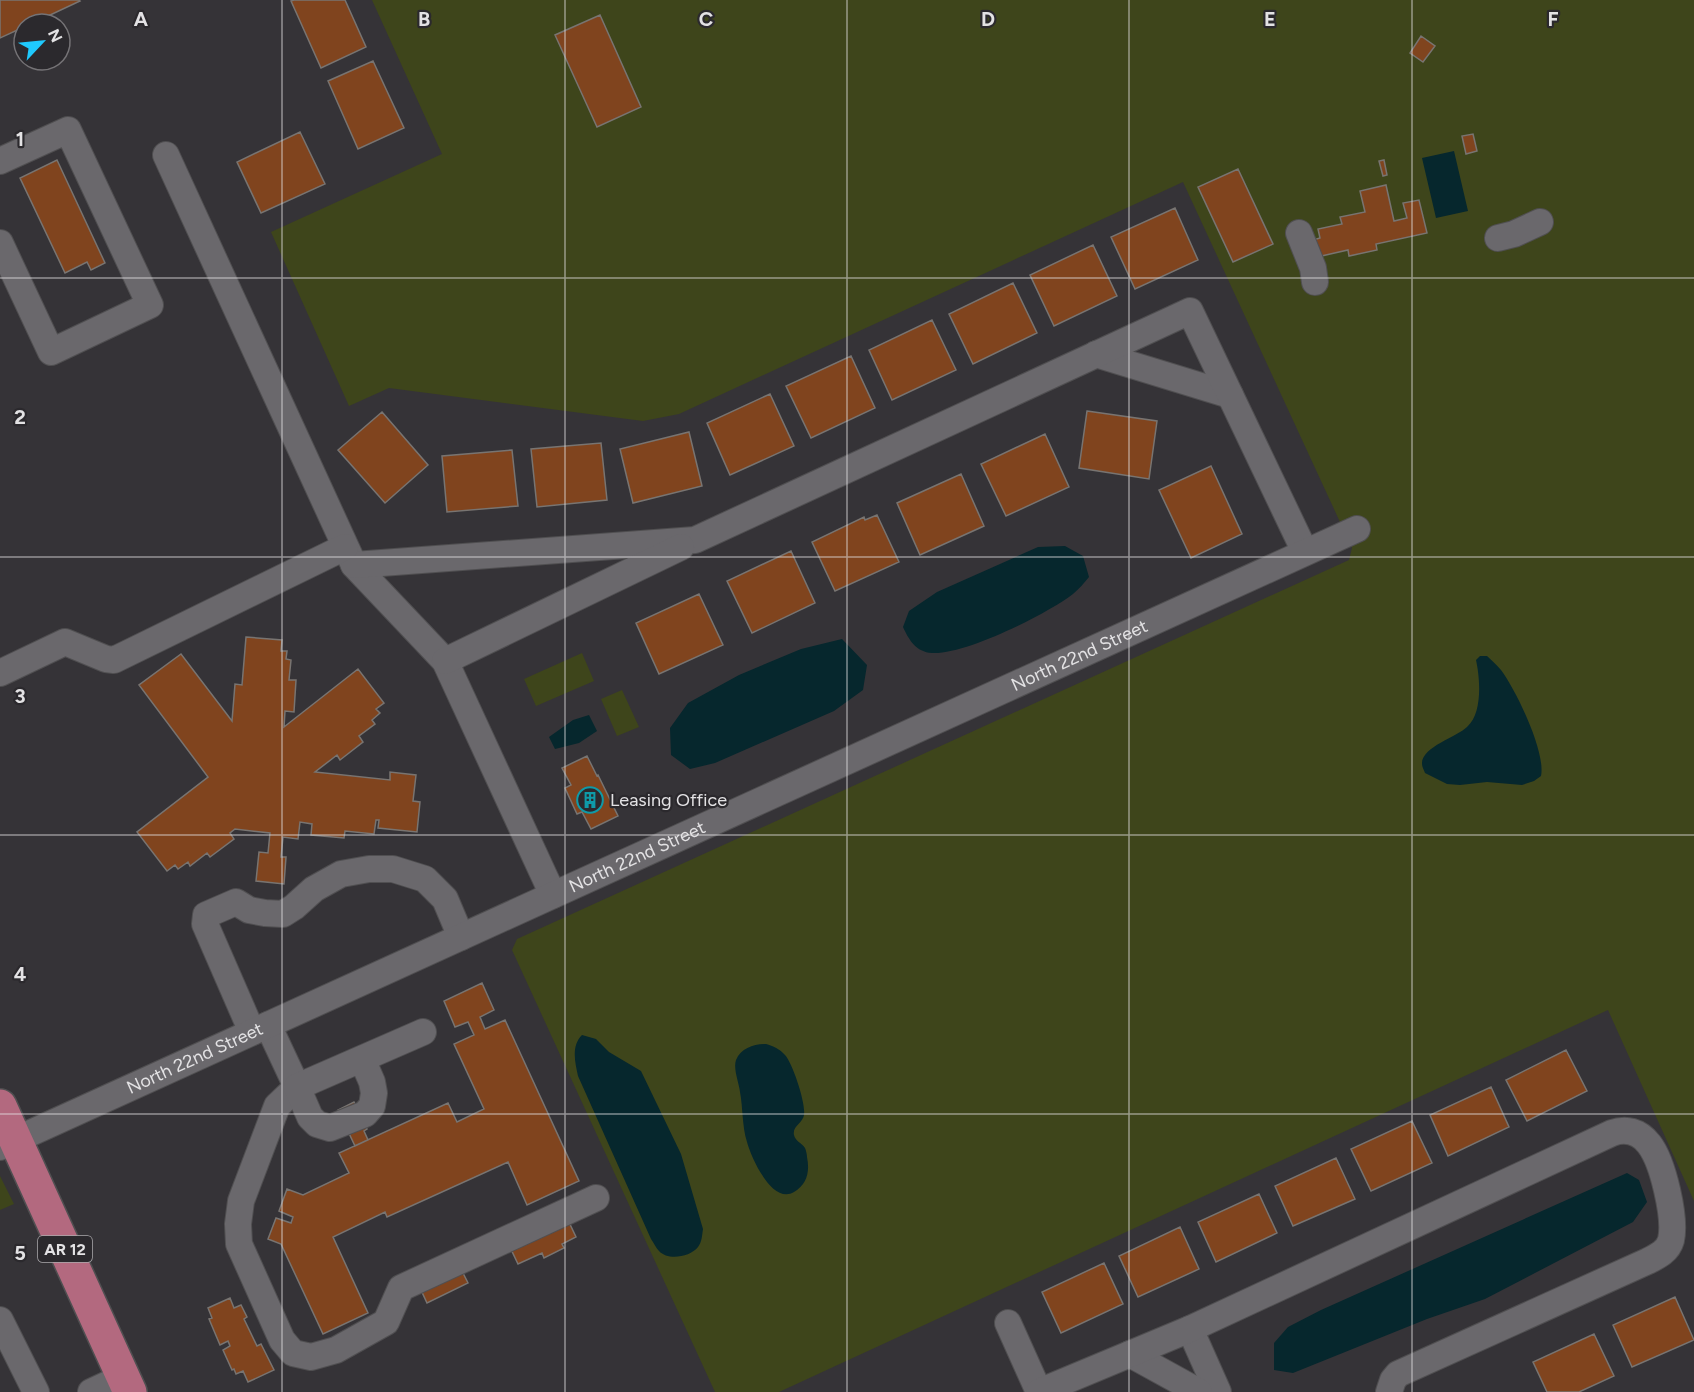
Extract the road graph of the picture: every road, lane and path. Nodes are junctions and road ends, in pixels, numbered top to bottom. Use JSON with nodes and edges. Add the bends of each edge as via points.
{"nodes":[{"id":1,"x":166,"y":155,"type":"dead end"},
{"id":2,"x":0,"y":161,"type":"edge"},
{"id":3,"x":1540,"y":222,"type":"dead end"},
{"id":4,"x":1299,"y":233,"type":"dead end"},
{"id":5,"x":1498,"y":238,"type":"dead end"},
{"id":6,"x":0,"y":243,"type":"edge"},
{"id":7,"x":1315,"y":282,"type":"dead end"},
{"id":8,"x":1096,"y":354,"type":"junction"},
{"id":9,"x":1230,"y":395,"type":"junction"},
{"id":10,"x":1357,"y":529,"type":"dead end"},
{"id":11,"x":695,"y":540,"type":"junction"},
{"id":12,"x":1305,"y":552,"type":"junction"},
{"id":13,"x":350,"y":556,"type":"junction"},
{"id":14,"x":445,"y":661,"type":"junction"},
{"id":15,"x":0,"y":673,"type":"edge"},
{"id":16,"x":553,"y":895,"type":"junction"},
{"id":17,"x":461,"y":937,"type":"junction"},
{"id":18,"x":260,"y":1029,"type":"junction"},
{"id":19,"x":423,"y":1032,"type":"dead end"},
{"id":20,"x":362,"y":1059,"type":"junction"},
{"id":21,"x":297,"y":1087,"type":"junction"},
{"id":22,"x":0,"y":1106,"type":"edge"},
{"id":23,"x":8,"y":1144,"type":"edge"},
{"id":24,"x":596,"y":1198,"type":"dead end"},
{"id":25,"x":0,"y":1320,"type":"edge"},
{"id":26,"x":1008,"y":1323,"type":"dead end"},
{"id":27,"x":1190,"y":1329,"type":"junction"},
{"id":28,"x":1131,"y":1354,"type":"junction"},
{"id":29,"x":127,"y":1384,"type":"edge"},
{"id":30,"x":36,"y":1392,"type":"edge"},
{"id":31,"x":91,"y":1392,"type":"edge"},
{"id":32,"x":1039,"y":1392,"type":"edge"},
{"id":33,"x":1199,"y":1392,"type":"edge"},
{"id":34,"x":1218,"y":1392,"type":"edge"},
{"id":35,"x":1389,"y":1392,"type":"edge"}],
"edges":[{"from":1,"to":13,"type":"street"},
{"from":2,"to":6,"type":"street","via":[[68,130],[150,305],[51,352]]},
{"from":3,"to":5,"type":"street"},
{"from":4,"to":7,"type":"street"},
{"from":8,"to":9,"type":"street"},
{"from":8,"to":9,"type":"street","via":[[1190,311]]},
{"from":8,"to":11,"type":"street"},
{"from":9,"to":12,"type":"street"},
{"from":10,"to":12,"type":"street","name":"North 22nd Street"},
{"from":11,"to":13,"type":"street"},
{"from":11,"to":14,"type":"street"},
{"from":12,"to":16,"type":"street","name":"North 22nd Street"},
{"from":13,"to":14,"type":"street"},
{"from":13,"to":15,"type":"street","via":[[114,660],[65,642]]},
{"from":14,"to":16,"type":"street"},
{"from":16,"to":17,"type":"street","name":"North 22nd Street"},
{"from":17,"to":18,"type":"street","name":"North 22nd Street"},
{"from":17,"to":18,"type":"street","via":[[445,899],[425,879],[393,869],[341,874],[282,914],[249,910],[236,902],[206,915],[205,924]]},
{"from":18,"to":21,"type":"street"},
{"from":18,"to":23,"type":"street","name":"North 22nd Street"},
{"from":19,"to":20,"type":"street"},
{"from":20,"to":21,"type":"street"},
{"from":20,"to":21,"type":"street","via":[[374,1094],[372,1106],[365,1114],[330,1128],[317,1124]]},
{"from":21,"to":24,"type":"street","via":[[277,1106],[242,1201],[238,1224],[238,1244],[282,1340],[293,1353],[311,1357],[336,1350],[386,1322],[401,1288]]},
{"from":22,"to":23,"type":"highway","number":"AR 12"},
{"from":23,"to":29,"type":"highway","number":"AR 12"},
{"from":25,"to":30,"type":"street"},
{"from":26,"to":32,"type":"street"},
{"from":27,"to":28,"type":"street"},
{"from":27,"to":34,"type":"street"},
{"from":27,"to":35,"type":"street","via":[[1612,1133],[1623,1129],[1634,1132],[1649,1144],[1669,1197],[1671,1241],[1664,1252],[1398,1374]]},
{"from":28,"to":32,"type":"street"},
{"from":28,"to":33,"type":"street"},
{"from":29,"to":31,"type":"street"}]}
